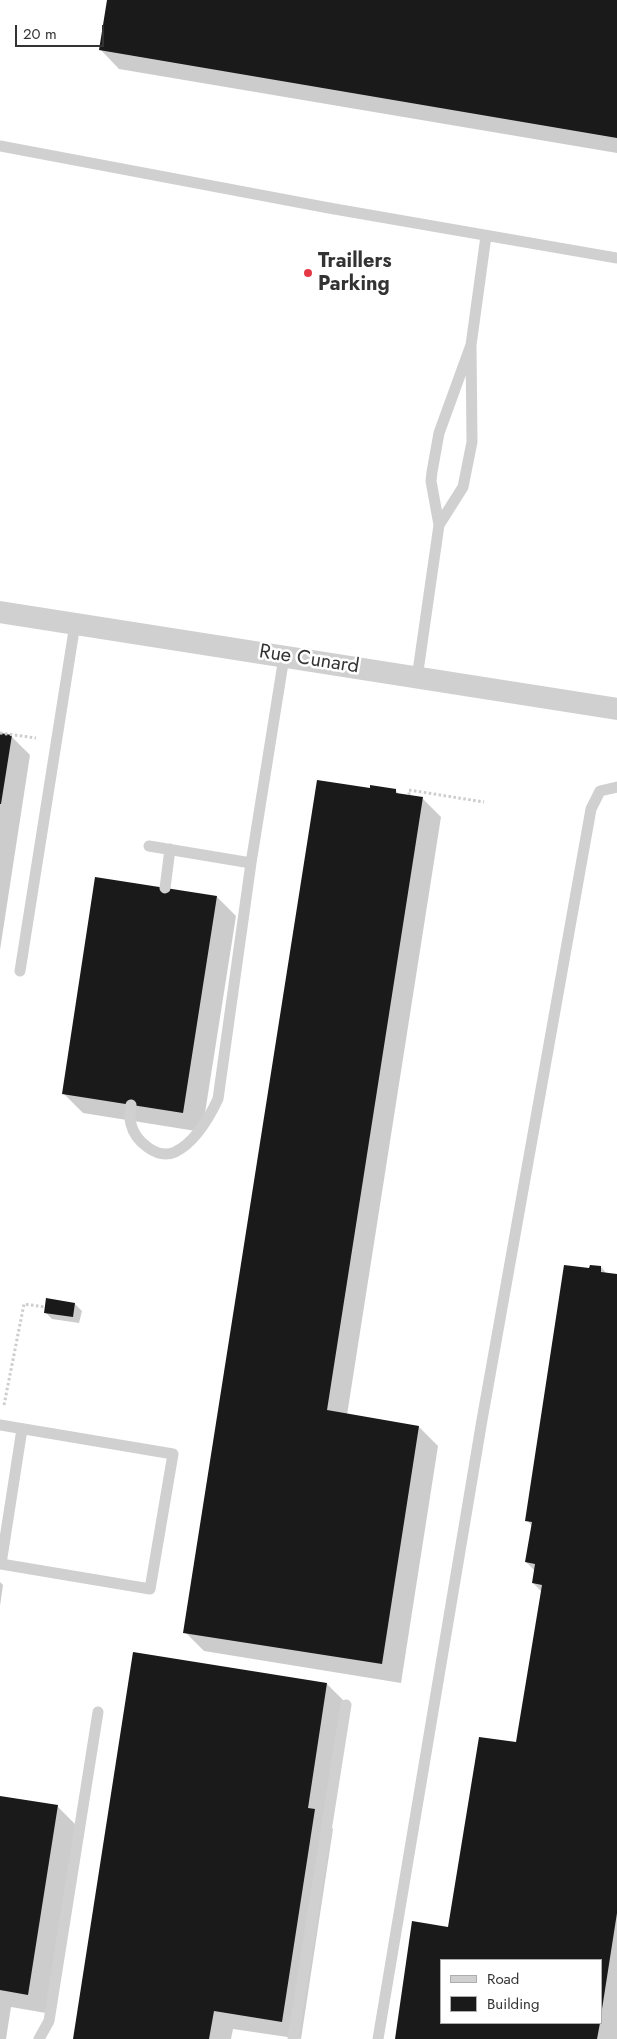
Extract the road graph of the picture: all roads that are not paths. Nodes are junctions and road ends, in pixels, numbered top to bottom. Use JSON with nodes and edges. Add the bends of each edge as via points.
{"nodes":[{"id":1,"x":0,"y":146,"type":"edge"},
{"id":2,"x":486,"y":236,"type":"junction"},
{"id":3,"x":617,"y":258,"type":"edge"},
{"id":4,"x":471,"y":345,"type":"junction"},
{"id":5,"x":438,"y":525,"type":"junction"},
{"id":6,"x":0,"y":612,"type":"edge"},
{"id":7,"x":75,"y":624,"type":"junction"},
{"id":8,"x":284,"y":656,"type":"junction"},
{"id":9,"x":417,"y":678,"type":"junction"},
{"id":10,"x":617,"y":708,"type":"edge"},
{"id":11,"x":617,"y":787,"type":"edge"},
{"id":12,"x":149,"y":846,"type":"dead end"},
{"id":13,"x":170,"y":849,"type":"junction"},
{"id":14,"x":251,"y":863,"type":"junction"},
{"id":15,"x":165,"y":888,"type":"dead end"},
{"id":16,"x":20,"y":971,"type":"dead end"},
{"id":17,"x":131,"y":1105,"type":"dead end"},
{"id":18,"x":1,"y":1420,"type":"edge"},
{"id":19,"x":22,"y":1429,"type":"junction"},
{"id":20,"x":346,"y":1705,"type":"dead end"},
{"id":21,"x":98,"y":1712,"type":"dead end"},
{"id":22,"x":39,"y":2039,"type":"edge"},
{"id":23,"x":293,"y":2039,"type":"edge"},
{"id":24,"x":378,"y":2039,"type":"edge"}],
"edges":[{"from":1,"to":2,"type":"lane"},
{"from":2,"to":3,"type":"lane"},
{"from":2,"to":4,"type":"lane"},
{"from":4,"to":5,"type":"lane","via":[[438,433],[431,481]]},
{"from":4,"to":5,"type":"lane","via":[[472,442],[463,487]]},
{"from":5,"to":9,"type":"lane"},
{"from":6,"to":7,"type":"street","name":"Rue Cunard"},
{"from":7,"to":8,"type":"street","name":"Rue Cunard"},
{"from":7,"to":16,"type":"lane"},
{"from":8,"to":9,"type":"street","name":"Rue Cunard"},
{"from":8,"to":14,"type":"lane"},
{"from":9,"to":10,"type":"street","name":"Rue Cunard"},
{"from":11,"to":24,"type":"lane","via":[[600,791],[591,809],[482,1420]]},
{"from":12,"to":13,"type":"lane"},
{"from":13,"to":14,"type":"lane"},
{"from":13,"to":15,"type":"lane"},
{"from":14,"to":17,"type":"lane","via":[[218,1099],[213,1110],[184,1146],[164,1154],[152,1150],[137,1135],[131,1125]]},
{"from":18,"to":19,"type":"lane"},
{"from":19,"to":19,"type":"lane","via":[[173,1454],[150,1589],[1,1564]]},
{"from":20,"to":23,"type":"lane"},
{"from":21,"to":22,"type":"lane","via":[[49,2021]]}]}
